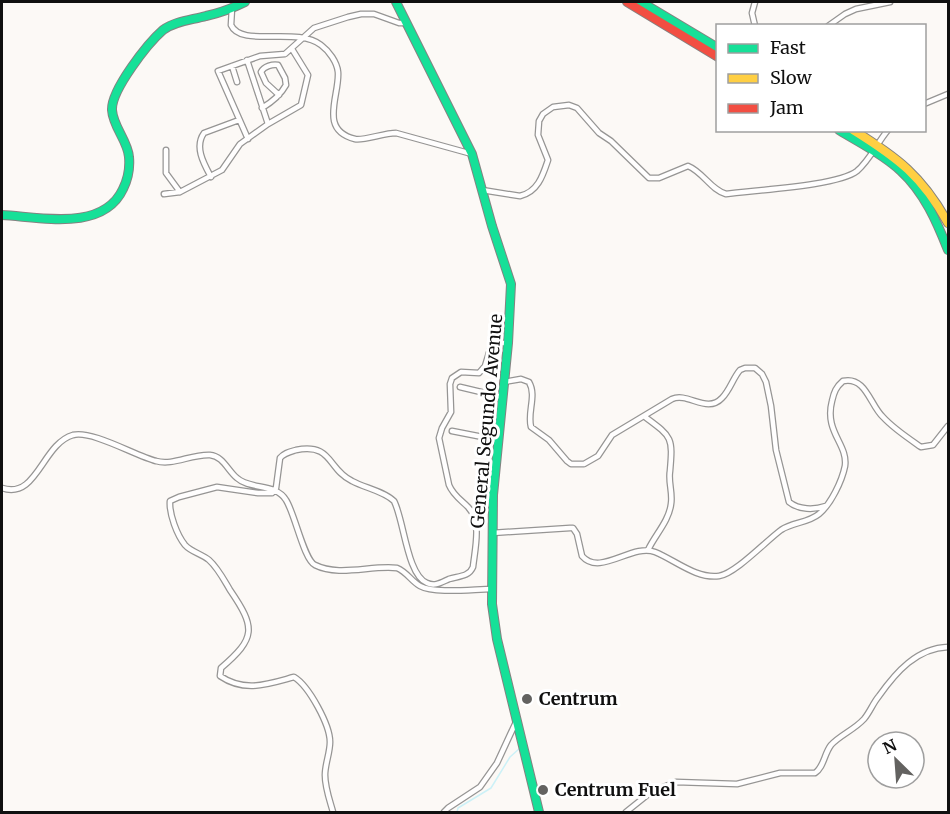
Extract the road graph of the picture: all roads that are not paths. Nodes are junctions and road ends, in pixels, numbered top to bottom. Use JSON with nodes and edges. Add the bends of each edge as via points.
{"nodes":[{"id":1,"x":238,"y":2,"type":"edge"},
{"id":2,"x":245,"y":2,"type":"edge"},
{"id":3,"x":396,"y":2,"type":"edge"},
{"id":4,"x":627,"y":2,"type":"edge"},
{"id":5,"x":641,"y":2,"type":"edge"},
{"id":6,"x":755,"y":2,"type":"edge"},
{"id":7,"x":890,"y":2,"type":"edge"},
{"id":8,"x":232,"y":9,"type":"junction"},
{"id":9,"x":406,"y":23,"type":"junction"},
{"id":10,"x":754,"y":24,"type":"edge"},
{"id":11,"x":831,"y":24,"type":"edge"},
{"id":12,"x":304,"y":37,"type":"junction"},
{"id":13,"x":716,"y":47,"type":"edge"},
{"id":14,"x":292,"y":49,"type":"junction"},
{"id":15,"x":716,"y":56,"type":"edge"},
{"id":16,"x":247,"y":60,"type":"junction"},
{"id":17,"x":232,"y":66,"type":"junction"},
{"id":18,"x":237,"y":82,"type":"dead end"},
{"id":19,"x":948,"y":94,"type":"edge"},
{"id":20,"x":279,"y":95,"type":"junction"},
{"id":21,"x":926,"y":103,"type":"edge"},
{"id":22,"x":262,"y":108,"type":"junction"},
{"id":23,"x":239,"y":120,"type":"junction"},
{"id":24,"x":268,"y":124,"type":"junction"},
{"id":25,"x":843,"y":132,"type":"edge"},
{"id":26,"x":855,"y":132,"type":"edge"},
{"id":27,"x":887,"y":132,"type":"edge"},
{"id":28,"x":248,"y":139,"type":"junction"},
{"id":29,"x":875,"y":148,"type":"junction"},
{"id":30,"x":166,"y":150,"type":"dead end"},
{"id":31,"x":472,"y":154,"type":"junction"},
{"id":32,"x":211,"y":177,"type":"junction"},
{"id":33,"x":482,"y":190,"type":"junction"},
{"id":34,"x":180,"y":192,"type":"junction"},
{"id":35,"x":164,"y":194,"type":"dead end"},
{"id":36,"x":2,"y":215,"type":"edge"},
{"id":37,"x":948,"y":223,"type":"edge"},
{"id":38,"x":948,"y":250,"type":"edge"},
{"id":39,"x":508,"y":343,"type":"junction"},
{"id":40,"x":504,"y":382,"type":"junction"},
{"id":41,"x":460,"y":387,"type":"dead end"},
{"id":42,"x":502,"y":397,"type":"junction"},
{"id":43,"x":645,"y":417,"type":"junction"},
{"id":44,"x":948,"y":426,"type":"edge"},
{"id":45,"x":452,"y":430,"type":"dead end"},
{"id":46,"x":498,"y":440,"type":"junction"},
{"id":47,"x":2,"y":488,"type":"edge"},
{"id":48,"x":275,"y":491,"type":"junction"},
{"id":49,"x":826,"y":506,"type":"junction"},
{"id":50,"x":492,"y":533,"type":"junction"},
{"id":51,"x":648,"y":550,"type":"junction"},
{"id":52,"x":492,"y":589,"type":"junction"},
{"id":53,"x":948,"y":647,"type":"edge"},
{"id":54,"x":516,"y":722,"type":"junction"},
{"id":55,"x":333,"y":813,"type":"edge"},
{"id":56,"x":444,"y":813,"type":"edge"},
{"id":57,"x":539,"y":813,"type":"edge"},
{"id":58,"x":626,"y":813,"type":"edge"}],
"edges":[{"from":1,"to":8,"type":"street"},
{"from":2,"to":8,"type":"main road"},
{"from":3,"to":9,"type":"main road","name":"General Segundo Avenue"},
{"from":4,"to":15,"type":"main road"},
{"from":5,"to":13,"type":"main road"},
{"from":6,"to":10,"type":"street"},
{"from":7,"to":11,"type":"street","via":[[856,9]]},
{"from":8,"to":12,"type":"street","via":[[232,28],[247,37]]},
{"from":8,"to":36,"type":"main road","via":[[170,26],[157,36],[119,85],[112,110],[127,149],[129,166],[123,192],[114,203],[80,218]]},
{"from":9,"to":12,"type":"street","via":[[361,14],[316,28]]},
{"from":9,"to":31,"type":"main road","name":"General Segundo Avenue"},
{"from":12,"to":14,"type":"street"},
{"from":12,"to":31,"type":"street","via":[[322,46],[338,68],[333,114],[343,133],[360,140],[396,133]]},
{"from":14,"to":16,"type":"street","via":[[283,55]]},
{"from":14,"to":24,"type":"street","via":[[308,75],[303,102]]},
{"from":16,"to":17,"type":"street"},
{"from":16,"to":22,"type":"street"},
{"from":17,"to":18,"type":"street"},
{"from":17,"to":23,"type":"street","via":[[217,72]]},
{"from":19,"to":21,"type":"street"},
{"from":20,"to":20,"type":"street","via":[[286,82],[280,67],[274,64],[263,69],[262,74]]},
{"from":20,"to":22,"type":"street"},
{"from":22,"to":24,"type":"street"},
{"from":23,"to":28,"type":"street"},
{"from":23,"to":32,"type":"street","via":[[201,136],[200,154]]},
{"from":24,"to":28,"type":"street"},
{"from":25,"to":29,"type":"main road"},
{"from":26,"to":29,"type":"main road"},
{"from":27,"to":29,"type":"street"},
{"from":28,"to":32,"type":"street","via":[[225,168]]},
{"from":29,"to":33,"type":"street","via":[[860,169],[842,179],[722,194],[688,166],[649,178],[577,108],[563,104],[549,110],[539,121],[538,135],[548,160],[534,189],[520,196]]},
{"from":29,"to":37,"type":"main road","via":[[911,168]]},
{"from":29,"to":38,"type":"main road","via":[[917,190]]},
{"from":30,"to":34,"type":"street","via":[[166,173]]},
{"from":31,"to":33,"type":"main road","name":"General Segundo Avenue"},
{"from":32,"to":34,"type":"street"},
{"from":33,"to":39,"type":"main road","name":"General Segundo Avenue","via":[[512,284]]},
{"from":34,"to":35,"type":"street"},
{"from":39,"to":40,"type":"main road","name":"General Segundo Avenue"},
{"from":39,"to":48,"type":"street","via":[[492,343],[479,373],[461,372],[452,378],[451,412],[439,433],[449,485],[476,523],[473,567],[469,573],[437,584],[424,582],[413,564],[394,501],[348,479],[315,448],[282,455]]},
{"from":40,"to":42,"type":"main road","name":"General Segundo Avenue"},
{"from":40,"to":43,"type":"street","via":[[529,382],[531,427],[571,464],[592,460],[612,435]]},
{"from":41,"to":42,"type":"street"},
{"from":42,"to":46,"type":"main road","name":"General Segundo Avenue"},
{"from":43,"to":49,"type":"street","via":[[679,396],[700,404],[718,402],[740,370],[755,368],[767,387],[789,502],[798,507]]},
{"from":43,"to":51,"type":"street","via":[[668,436],[673,450],[671,506]]},
{"from":44,"to":49,"type":"street","via":[[933,446],[921,447],[882,417],[860,385],[843,381],[836,389],[830,412],[845,464]]},
{"from":45,"to":46,"type":"street"},
{"from":46,"to":50,"type":"main road","name":"General Segundo Avenue"},
{"from":47,"to":48,"type":"street","via":[[25,487],[63,441],[79,435],[158,462],[213,456],[241,482]]},
{"from":48,"to":52,"type":"street","via":[[286,500],[308,558],[315,565],[394,568],[434,590]]},
{"from":48,"to":55,"type":"street","via":[[258,494],[217,487],[174,498],[170,505],[186,545],[214,565],[247,619],[247,638],[221,668],[220,676],[245,686],[263,686],[294,676],[303,683],[328,732],[325,775]]},
{"from":49,"to":51,"type":"street","via":[[816,517],[783,529],[723,576],[708,576]]},
{"from":50,"to":51,"type":"street","via":[[573,528],[582,556],[598,562]]},
{"from":50,"to":52,"type":"main road","name":"General Segundo Avenue"},
{"from":52,"to":54,"type":"main road","name":"General Segundo Avenue","via":[[496,631]]},
{"from":53,"to":58,"type":"street","via":[[921,654],[901,669],[866,717],[829,748],[817,772],[780,774],[737,784],[676,782],[651,792]]},
{"from":54,"to":56,"type":"street","via":[[497,763],[480,787]]},
{"from":54,"to":57,"type":"main road","name":"General Segundo Avenue"}]}
